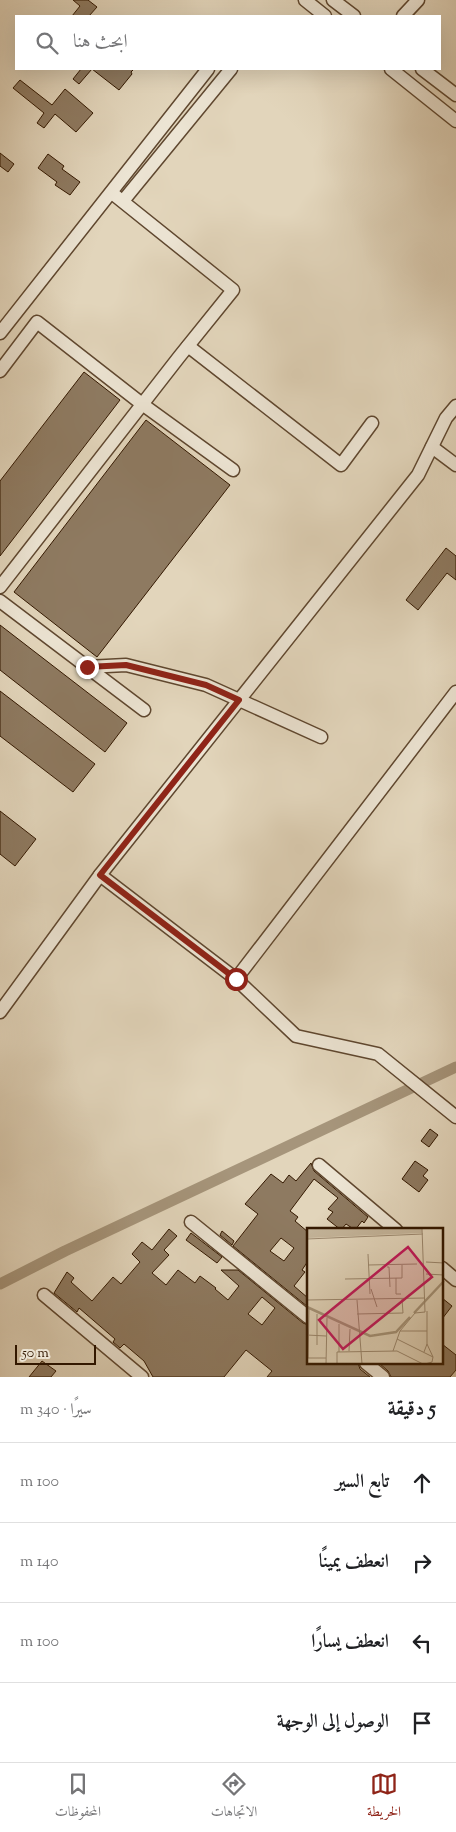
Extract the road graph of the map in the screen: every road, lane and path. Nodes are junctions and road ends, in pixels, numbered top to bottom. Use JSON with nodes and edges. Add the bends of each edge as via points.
{"nodes":[{"id":1,"x":305,"y":0,"type":"edge"},
{"id":2,"x":333,"y":0,"type":"edge"},
{"id":3,"x":418,"y":0,"type":"edge"},
{"id":4,"x":324,"y":15,"type":"edge"},
{"id":5,"x":353,"y":15,"type":"edge"},
{"id":6,"x":404,"y":15,"type":"edge"},
{"id":7,"x":207,"y":70,"type":"edge"},
{"id":8,"x":230,"y":70,"type":"edge"},
{"id":9,"x":392,"y":70,"type":"edge"},
{"id":10,"x":423,"y":70,"type":"edge"},
{"id":11,"x":456,"y":95,"type":"edge"},
{"id":12,"x":456,"y":121,"type":"edge"},
{"id":13,"x":112,"y":193,"type":"junction"},
{"id":14,"x":123,"y":202,"type":"junction"},
{"id":15,"x":0,"y":333,"type":"edge"},
{"id":16,"x":188,"y":346,"type":"junction"},
{"id":17,"x":0,"y":371,"type":"edge"},
{"id":18,"x":142,"y":404,"type":"junction"},
{"id":19,"x":456,"y":406,"type":"edge"},
{"id":20,"x":372,"y":423,"type":"dead end"},
{"id":21,"x":432,"y":447,"type":"junction"},
{"id":22,"x":456,"y":465,"type":"edge"},
{"id":23,"x":233,"y":470,"type":"dead end"},
{"id":24,"x":0,"y":586,"type":"edge"},
{"id":25,"x":0,"y":601,"type":"edge"},
{"id":26,"x":87,"y":667,"type":"junction"},
{"id":27,"x":456,"y":692,"type":"edge"},
{"id":28,"x":239,"y":700,"type":"junction"},
{"id":29,"x":144,"y":710,"type":"dead end"},
{"id":30,"x":321,"y":737,"type":"dead end"},
{"id":31,"x":100,"y":875,"type":"junction"},
{"id":32,"x":236,"y":979,"type":"junction"},
{"id":33,"x":0,"y":1012,"type":"edge"},
{"id":34,"x":456,"y":1118,"type":"edge"},
{"id":35,"x":319,"y":1166,"type":"dead end"},
{"id":36,"x":191,"y":1222,"type":"dead end"},
{"id":37,"x":394,"y":1228,"type":"edge"},
{"id":38,"x":444,"y":1270,"type":"edge"},
{"id":39,"x":456,"y":1280,"type":"edge"},
{"id":40,"x":44,"y":1295,"type":"dead end"},
{"id":41,"x":307,"y":1316,"type":"edge"},
{"id":42,"x":367,"y":1364,"type":"edge"},
{"id":43,"x":142,"y":1377,"type":"edge"},
{"id":44,"x":383,"y":1377,"type":"edge"}],
"edges":[{"from":1,"to":4,"type":"street"},
{"from":2,"to":5,"type":"street"},
{"from":3,"to":6,"type":"street"},
{"from":7,"to":13,"type":"street"},
{"from":8,"to":14,"type":"street"},
{"from":9,"to":12,"type":"street"},
{"from":10,"to":11,"type":"street"},
{"from":13,"to":14,"type":"street"},
{"from":13,"to":15,"type":"street"},
{"from":14,"to":16,"type":"street","via":[[234,290]]},
{"from":16,"to":18,"type":"street"},
{"from":16,"to":20,"type":"street","via":[[341,465]]},
{"from":17,"to":18,"type":"street","via":[[36,322]]},
{"from":18,"to":23,"type":"street"},
{"from":18,"to":24,"type":"street"},
{"from":19,"to":21,"type":"street","via":[[446,418]]},
{"from":21,"to":22,"type":"street"},
{"from":21,"to":28,"type":"street","via":[[418,475]]},
{"from":25,"to":26,"type":"street"},
{"from":26,"to":28,"type":"street","via":[[126,665],[206,685]]},
{"from":26,"to":29,"type":"street"},
{"from":27,"to":32,"type":"street"},
{"from":28,"to":30,"type":"street"},
{"from":28,"to":31,"type":"street"},
{"from":31,"to":32,"type":"street"},
{"from":31,"to":33,"type":"street"},
{"from":32,"to":34,"type":"street","via":[[296,1036],[378,1054]]},
{"from":35,"to":37,"type":"street"},
{"from":36,"to":41,"type":"street"},
{"from":38,"to":39,"type":"street"},
{"from":40,"to":43,"type":"street"},
{"from":42,"to":44,"type":"street"}]}
